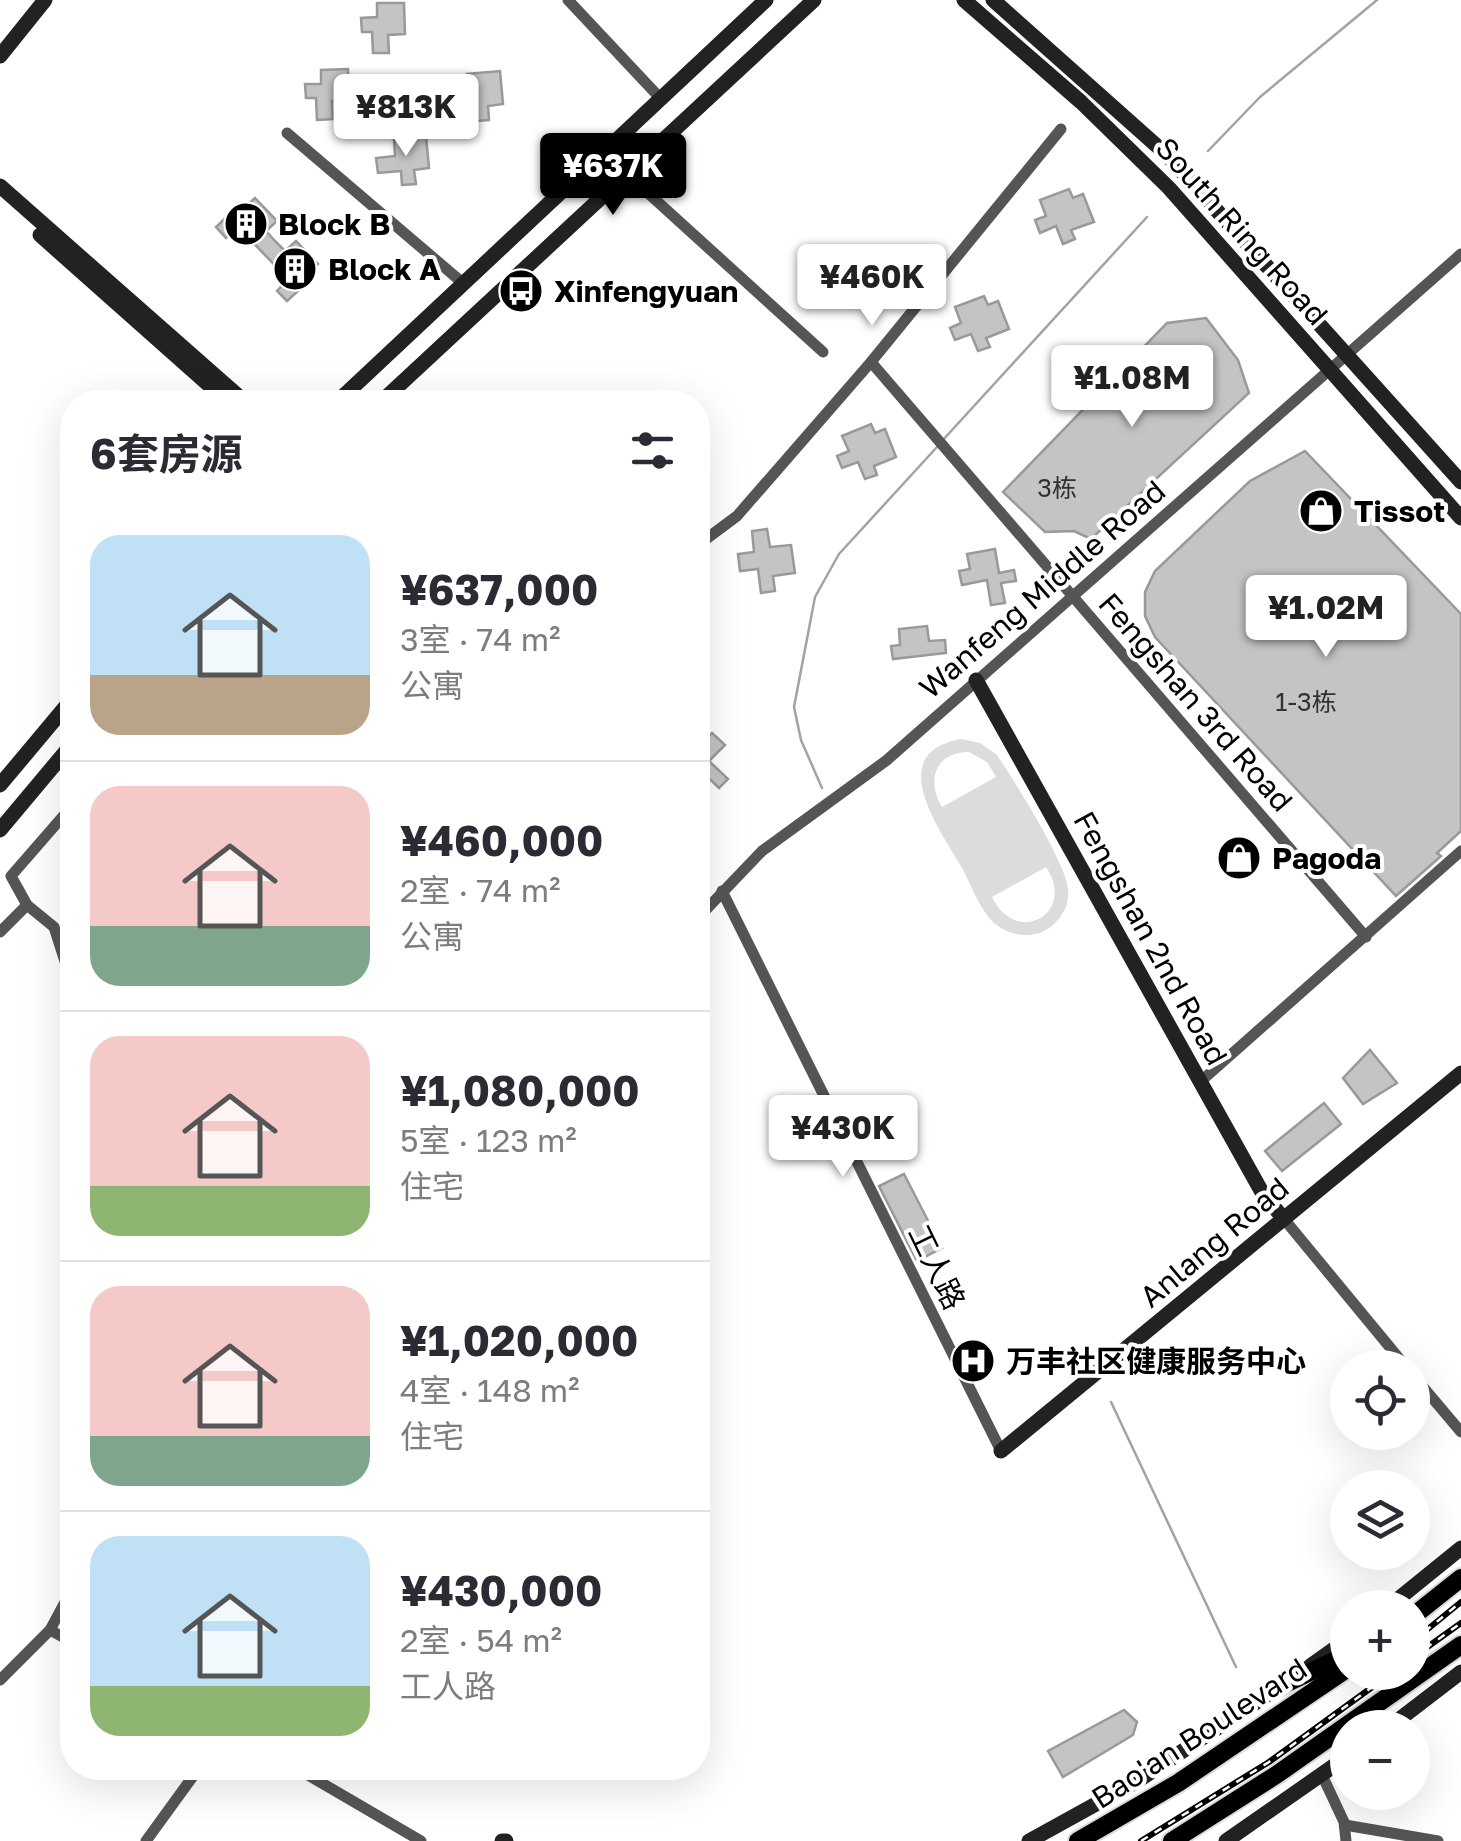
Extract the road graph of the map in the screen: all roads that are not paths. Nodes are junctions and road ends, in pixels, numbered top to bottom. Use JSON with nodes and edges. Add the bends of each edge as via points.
{"nodes":[{"id":1,"x":45,"y":0,"type":"edge"},
{"id":2,"x":568,"y":0,"type":"edge"},
{"id":3,"x":766,"y":0,"type":"edge"},
{"id":4,"x":814,"y":0,"type":"edge"},
{"id":5,"x":964,"y":0,"type":"edge"},
{"id":6,"x":993,"y":0,"type":"edge"},
{"id":7,"x":977,"y":6,"type":"edge"},
{"id":8,"x":0,"y":56,"type":"edge"},
{"id":9,"x":661,"y":98,"type":"junction"},
{"id":10,"x":1061,"y":129,"type":"dead end"},
{"id":11,"x":287,"y":133,"type":"dead end"},
{"id":12,"x":627,"y":174,"type":"junction"},
{"id":13,"x":0,"y":186,"type":"edge"},
{"id":14,"x":0,"y":200,"type":"edge"},
{"id":15,"x":1461,"y":254,"type":"edge"},
{"id":16,"x":464,"y":284,"type":"junction"},
{"id":17,"x":822,"y":352,"type":"dead end"},
{"id":18,"x":1347,"y":354,"type":"junction"},
{"id":19,"x":871,"y":362,"type":"junction"},
{"id":20,"x":1330,"y":369,"type":"junction"},
{"id":21,"x":214,"y":390,"type":"edge"},
{"id":22,"x":231,"y":390,"type":"edge"},
{"id":23,"x":350,"y":390,"type":"edge"},
{"id":24,"x":394,"y":390,"type":"edge"},
{"id":25,"x":1461,"y":482,"type":"edge"},
{"id":26,"x":1461,"y":518,"type":"edge"},
{"id":27,"x":710,"y":536,"type":"edge"},
{"id":28,"x":1072,"y":596,"type":"junction"},
{"id":29,"x":976,"y":680,"type":"junction"},
{"id":30,"x":60,"y":713,"type":"edge"},
{"id":31,"x":60,"y":758,"type":"edge"},
{"id":32,"x":0,"y":784,"type":"edge"},
{"id":33,"x":60,"y":820,"type":"edge"},
{"id":34,"x":0,"y":830,"type":"edge"},
{"id":35,"x":1461,"y":851,"type":"edge"},
{"id":36,"x":722,"y":891,"type":"junction"},
{"id":37,"x":710,"y":901,"type":"edge"},
{"id":38,"x":27,"y":905,"type":"junction"},
{"id":39,"x":0,"y":932,"type":"edge"},
{"id":40,"x":1366,"y":937,"type":"junction"},
{"id":41,"x":60,"y":946,"type":"edge"},
{"id":42,"x":1461,"y":1073,"type":"edge"},
{"id":43,"x":1200,"y":1082,"type":"junction"},
{"id":44,"x":1284,"y":1220,"type":"junction"},
{"id":45,"x":1392,"y":1350,"type":"edge"},
{"id":46,"x":1430,"y":1395,"type":"edge"},
{"id":47,"x":1461,"y":1432,"type":"edge"},
{"id":48,"x":1001,"y":1451,"type":"joint"},
{"id":49,"x":1461,"y":1548,"type":"edge"},
{"id":50,"x":1461,"y":1578,"type":"edge"},
{"id":51,"x":1409,"y":1590,"type":"edge"},
{"id":52,"x":1430,"y":1603,"type":"edge"},
{"id":53,"x":60,"y":1611,"type":"edge"},
{"id":54,"x":50,"y":1630,"type":"junction"},
{"id":55,"x":60,"y":1635,"type":"edge"},
{"id":56,"x":1461,"y":1645,"type":"edge"},
{"id":57,"x":1330,"y":1652,"type":"edge"},
{"id":58,"x":1330,"y":1663,"type":"edge"},
{"id":59,"x":1461,"y":1672,"type":"edge"},
{"id":60,"x":0,"y":1680,"type":"edge"},
{"id":61,"x":1330,"y":1680,"type":"edge"},
{"id":62,"x":1281,"y":1686,"type":"junction"},
{"id":63,"x":1411,"y":1710,"type":"edge"},
{"id":64,"x":1330,"y":1769,"type":"edge"},
{"id":65,"x":1322,"y":1775,"type":"junction"},
{"id":66,"x":189,"y":1780,"type":"edge"},
{"id":67,"x":317,"y":1780,"type":"edge"},
{"id":68,"x":1345,"y":1825,"type":"junction"},
{"id":69,"x":146,"y":1841,"type":"edge"},
{"id":70,"x":421,"y":1841,"type":"edge"},
{"id":71,"x":1029,"y":1841,"type":"edge"},
{"id":72,"x":1078,"y":1841,"type":"edge"},
{"id":73,"x":1172,"y":1841,"type":"edge"},
{"id":74,"x":1226,"y":1841,"type":"edge"},
{"id":75,"x":1346,"y":1841,"type":"edge"},
{"id":76,"x":1438,"y":1841,"type":"edge"}],
"edges":[{"from":1,"to":8,"type":"street"},
{"from":2,"to":9,"type":"street"},
{"from":3,"to":9,"type":"street"},
{"from":4,"to":12,"type":"street"},
{"from":5,"to":7,"type":"street","name":"South Ring Road"},
{"from":6,"to":18,"type":"street","name":"South Ring Road","via":[[1166,154]]},
{"from":7,"to":20,"type":"street","name":"South Ring Road","via":[[1147,165]]},
{"from":9,"to":16,"type":"street"},
{"from":10,"to":19,"type":"street"},
{"from":11,"to":16,"type":"street"},
{"from":12,"to":17,"type":"street"},
{"from":12,"to":24,"type":"street"},
{"from":13,"to":22,"type":"street"},
{"from":14,"to":21,"type":"street"},
{"from":15,"to":18,"type":"street","name":"Wanfeng Middle Road"},
{"from":16,"to":23,"type":"street"},
{"from":18,"to":20,"type":"street","name":"Wanfeng Middle Road"},
{"from":18,"to":25,"type":"street","name":"South Ring Road"},
{"from":19,"to":27,"type":"street","via":[[737,516]]},
{"from":19,"to":28,"type":"street","name":"Fengshan 3rd Road"},
{"from":20,"to":26,"type":"street","name":"South Ring Road"},
{"from":20,"to":28,"type":"street","name":"Wanfeng Middle Road"},
{"from":28,"to":29,"type":"street","name":"Wanfeng Middle Road"},
{"from":28,"to":40,"type":"street","name":"Fengshan 3rd Road"},
{"from":29,"to":36,"type":"street","name":"Wanfeng Middle Road","via":[[886,760],[762,851]]},
{"from":29,"to":43,"type":"street","name":"Fengshan 2nd Road"},
{"from":30,"to":32,"type":"street"},
{"from":31,"to":34,"type":"street"},
{"from":33,"to":38,"type":"street","via":[[11,876]]},
{"from":35,"to":40,"type":"street"},
{"from":36,"to":37,"type":"street","name":"Wanfeng Middle Road"},
{"from":36,"to":48,"type":"street","name":"工人路"},
{"from":38,"to":39,"type":"street"},
{"from":38,"to":41,"type":"street","via":[[54,927]]},
{"from":40,"to":43,"type":"street"},
{"from":42,"to":44,"type":"street","name":"Anlang Road"},
{"from":43,"to":44,"type":"street","name":"Fengshan 2nd Road"},
{"from":44,"to":45,"type":"street"},
{"from":44,"to":48,"type":"street","name":"Anlang Road"},
{"from":46,"to":47,"type":"street"},
{"from":49,"to":51,"type":"street"},
{"from":50,"to":52,"type":"main road"},
{"from":53,"to":54,"type":"street"},
{"from":54,"to":55,"type":"street"},
{"from":54,"to":60,"type":"street"},
{"from":56,"to":73,"type":"main road"},
{"from":57,"to":62,"type":"street"},
{"from":58,"to":62,"type":"main road"},
{"from":59,"to":63,"type":"street"},
{"from":61,"to":72,"type":"main road","name":"Bao'an Boulevard","via":[[1178,1784]]},
{"from":62,"to":71,"type":"street","via":[[1136,1782]]},
{"from":64,"to":65,"type":"street"},
{"from":65,"to":68,"type":"street"},
{"from":65,"to":74,"type":"street"},
{"from":66,"to":69,"type":"street"},
{"from":67,"to":70,"type":"street"},
{"from":68,"to":75,"type":"street"},
{"from":68,"to":76,"type":"street"}]}
